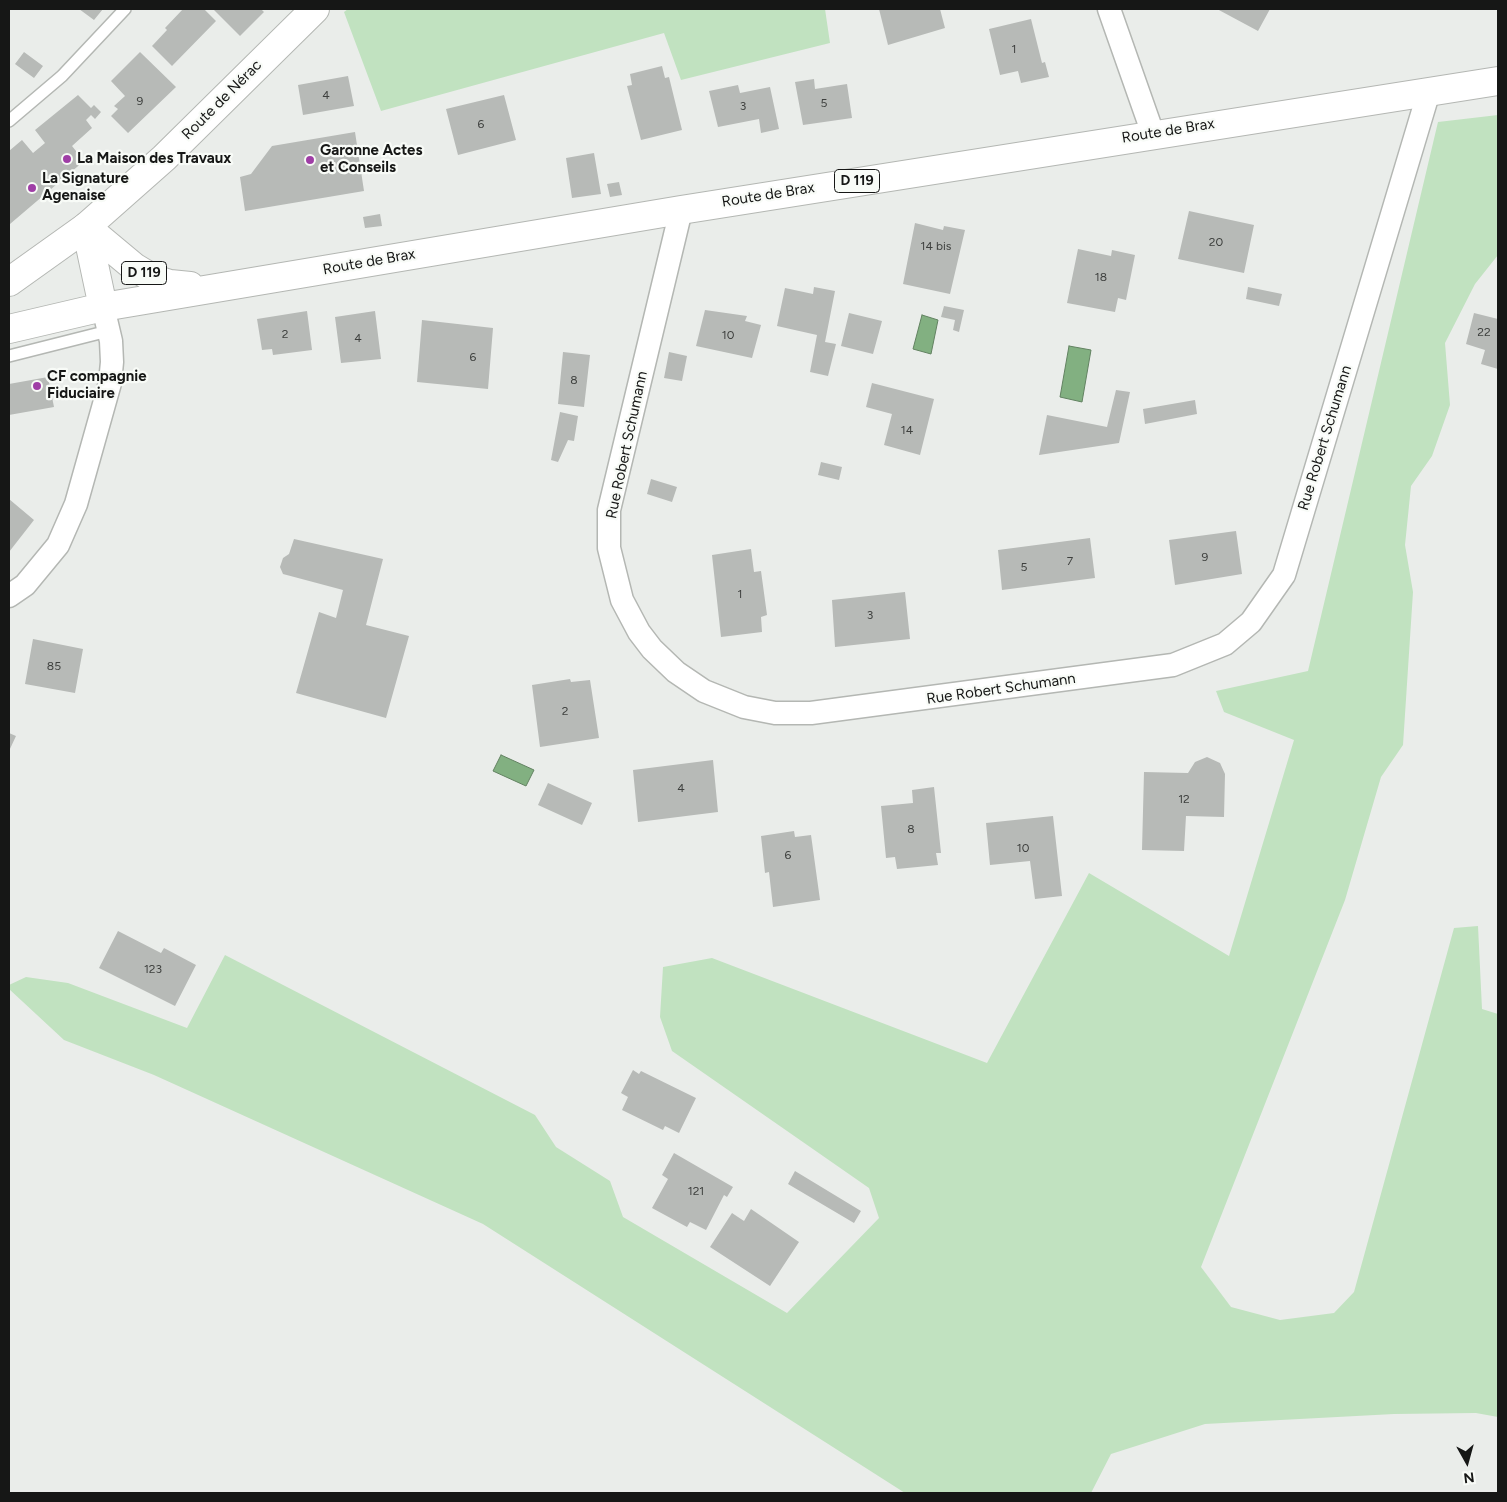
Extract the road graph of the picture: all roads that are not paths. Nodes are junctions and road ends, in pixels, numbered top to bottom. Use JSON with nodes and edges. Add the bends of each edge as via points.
{"nodes":[{"id":1,"x":125,"y":9,"type":"edge"},
{"id":2,"x":314,"y":9,"type":"edge"},
{"id":3,"x":1109,"y":9,"type":"edge"},
{"id":4,"x":1498,"y":81,"type":"edge"},
{"id":5,"x":1429,"y":91,"type":"junction"},
{"id":6,"x":9,"y":121,"type":"edge"},
{"id":7,"x":1154,"y":134,"type":"junction"},
{"id":8,"x":681,"y":210,"type":"junction"},
{"id":9,"x":86,"y":227,"type":"junction"},
{"id":10,"x":9,"y":282,"type":"edge"},
{"id":11,"x":217,"y":288,"type":"junction"},
{"id":12,"x":106,"y":319,"type":"junction"},
{"id":13,"x":9,"y":329,"type":"edge"},
{"id":14,"x":9,"y":356,"type":"edge"},
{"id":15,"x":9,"y":596,"type":"edge"}],
"edges":[{"from":1,"to":6,"type":"lane","via":[[62,76]]},
{"from":2,"to":9,"type":"main road","name":"Route de Nérac","via":[[164,158]]},
{"from":3,"to":7,"type":"street"},
{"from":4,"to":5,"type":"main road","name":"Route de Brax","number":"D 119"},
{"from":5,"to":7,"type":"main road","name":"Route de Brax","number":"D 119"},
{"from":5,"to":8,"type":"street","name":"Rue Robert Schumann","via":[[1284,575],[1252,622],[1216,649],[1173,665],[812,713],[775,713],[744,707],[704,691],[676,672],[652,649],[622,600],[609,548],[609,510]]},
{"from":7,"to":8,"type":"main road","name":"Route de Brax","number":"D 119"},
{"from":8,"to":11,"type":"main road","name":"Route de Brax","number":"D 119"},
{"from":9,"to":10,"type":"main road","name":"Route de Nérac"},
{"from":9,"to":11,"type":"main road","name":"Route de Brax","number":"D 119","via":[[134,267],[154,279],[170,284]]},
{"from":9,"to":12,"type":"main road"},
{"from":11,"to":12,"type":"main road","name":"Route de Brax","number":"D 119"},
{"from":12,"to":13,"type":"main road","number":"D 119"},
{"from":12,"to":14,"type":"lane"},
{"from":12,"to":15,"type":"street","via":[[112,362],[110,383],[76,504],[58,546],[25,585]]}]}
